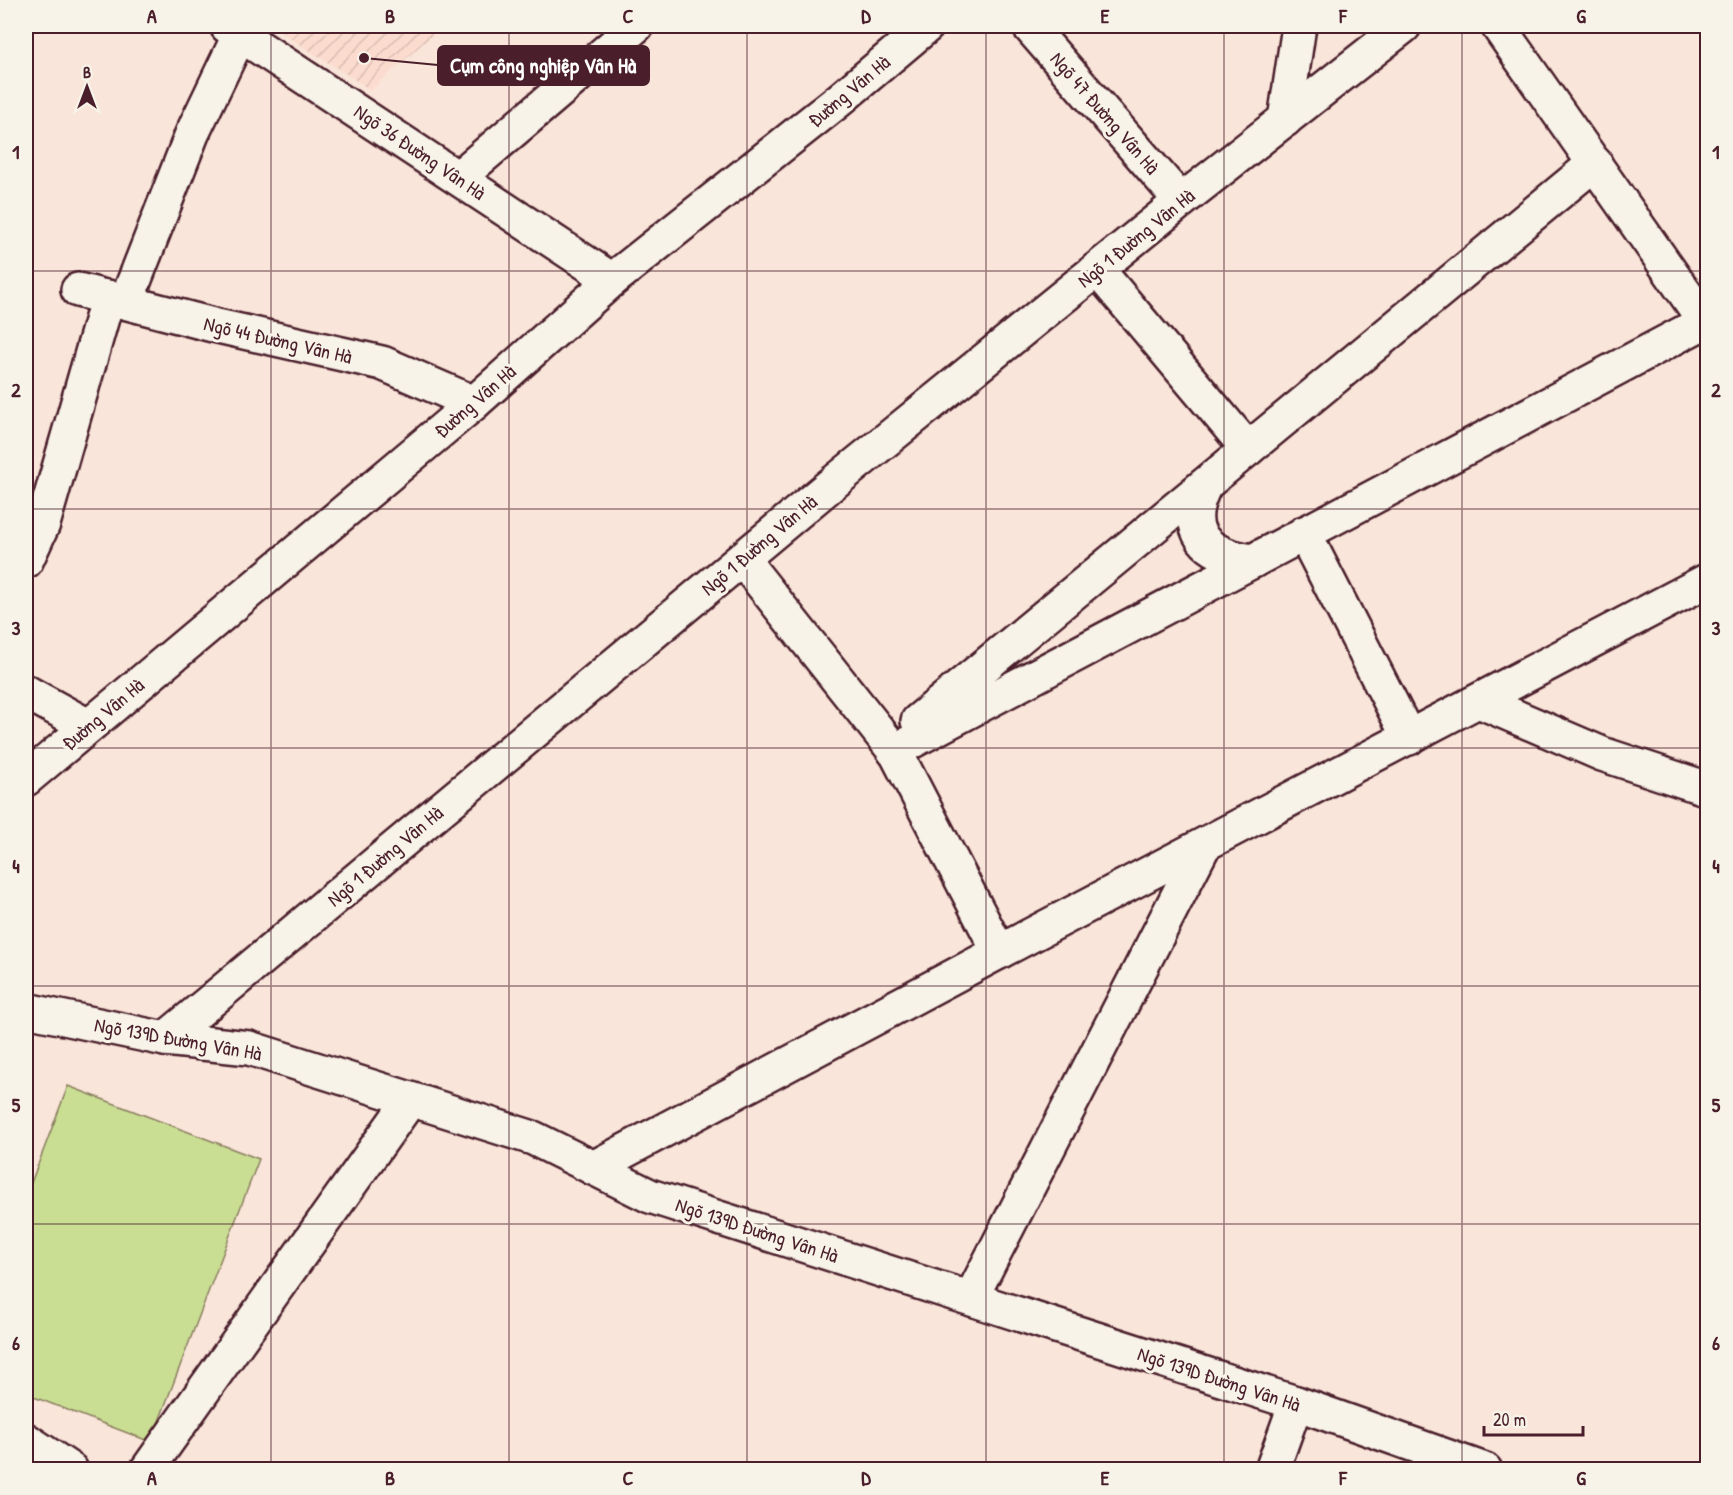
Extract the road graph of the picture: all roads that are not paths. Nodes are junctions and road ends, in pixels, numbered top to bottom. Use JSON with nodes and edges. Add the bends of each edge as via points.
{"nodes":[{"id":1,"x":636,"y":26,"type":"edge"},
{"id":2,"x":927,"y":26,"type":"edge"},
{"id":3,"x":1029,"y":26,"type":"edge"},
{"id":4,"x":1299,"y":26,"type":"edge"},
{"id":5,"x":1404,"y":26,"type":"edge"},
{"id":6,"x":1498,"y":26,"type":"edge"},
{"id":7,"x":234,"y":29,"type":"edge"},
{"id":8,"x":1285,"y":120,"type":"junction"},
{"id":9,"x":1595,"y":163,"type":"junction"},
{"id":10,"x":459,"y":177,"type":"junction"},
{"id":11,"x":1181,"y":201,"type":"junction"},
{"id":12,"x":1097,"y":269,"type":"junction"},
{"id":13,"x":612,"y":280,"type":"junction"},
{"id":14,"x":104,"y":296,"type":"junction"},
{"id":15,"x":1706,"y":324,"type":"edge"},
{"id":16,"x":474,"y":403,"type":"junction"},
{"id":17,"x":1248,"y":449,"type":"junction"},
{"id":18,"x":1205,"y":485,"type":"junction"},
{"id":19,"x":1304,"y":533,"type":"junction"},
{"id":20,"x":742,"y":559,"type":"junction"},
{"id":21,"x":26,"y":561,"type":"edge"},
{"id":22,"x":1253,"y":561,"type":"junction"},
{"id":23,"x":1707,"y":580,"type":"edge"},
{"id":24,"x":26,"y":692,"type":"edge"},
{"id":25,"x":1479,"y":701,"type":"junction"},
{"id":26,"x":88,"y":726,"type":"junction"},
{"id":27,"x":1409,"y":738,"type":"junction"},
{"id":28,"x":891,"y":748,"type":"junction"},
{"id":29,"x":26,"y":779,"type":"edge"},
{"id":30,"x":1707,"y":789,"type":"edge"},
{"id":31,"x":1203,"y":847,"type":"junction"},
{"id":32,"x":999,"y":952,"type":"junction"},
{"id":33,"x":27,"y":1014,"type":"edge"},
{"id":34,"x":165,"y":1039,"type":"junction"},
{"id":35,"x":410,"y":1100,"type":"junction"},
{"id":36,"x":593,"y":1168,"type":"junction"},
{"id":37,"x":970,"y":1298,"type":"junction"},
{"id":38,"x":1296,"y":1403,"type":"junction"},
{"id":39,"x":26,"y":1440,"type":"edge"},
{"id":40,"x":71,"y":1470,"type":"edge"},
{"id":41,"x":147,"y":1470,"type":"edge"},
{"id":42,"x":1272,"y":1470,"type":"edge"},
{"id":43,"x":1485,"y":1470,"type":"edge"}],
"edges":[{"from":1,"to":10,"type":"street"},
{"from":2,"to":13,"type":"street","name":"Đường Vân Hà"},
{"from":3,"to":11,"type":"street","name":"Ngõ 47 Đường Vân Hà"},
{"from":4,"to":8,"type":"street"},
{"from":5,"to":8,"type":"street","name":"Ngõ 1 Đường Vân Hà"},
{"from":6,"to":9,"type":"street"},
{"from":7,"to":10,"type":"street","name":"Ngõ 36 Đường Vân Hà"},
{"from":7,"to":14,"type":"street","via":[[192,134]]},
{"from":8,"to":11,"type":"street","name":"Ngõ 1 Đường Vân Hà"},
{"from":9,"to":15,"type":"street"},
{"from":9,"to":17,"type":"street"},
{"from":10,"to":13,"type":"street","name":"Ngõ 36 Đường Vân Hà"},
{"from":11,"to":12,"type":"street","name":"Ngõ 1 Đường Vân Hà"},
{"from":12,"to":17,"type":"street"},
{"from":12,"to":20,"type":"street","name":"Ngõ 1 Đường Vân Hà"},
{"from":13,"to":16,"type":"street","name":"Đường Vân Hà"},
{"from":14,"to":16,"type":"street","name":"Ngõ 44 Đường Vân Hà","via":[[382,363]]},
{"from":14,"to":21,"type":"street","via":[[44,524]]},
{"from":15,"to":19,"type":"street"},
{"from":16,"to":26,"type":"street","name":"Đường Vân Hà"},
{"from":17,"to":18,"type":"street"},
{"from":18,"to":22,"type":"street","via":[[1197,501],[1195,521],[1199,535],[1221,553]]},
{"from":18,"to":28,"type":"street"},
{"from":19,"to":22,"type":"street"},
{"from":19,"to":27,"type":"street"},
{"from":20,"to":28,"type":"street"},
{"from":20,"to":34,"type":"street","name":"Ngõ 1 Đường Vân Hà"},
{"from":22,"to":28,"type":"street"},
{"from":23,"to":25,"type":"street"},
{"from":24,"to":26,"type":"street"},
{"from":25,"to":27,"type":"street"},
{"from":25,"to":30,"type":"street","via":[[1602,754]]},
{"from":26,"to":29,"type":"street","name":"Đường Vân Hà"},
{"from":27,"to":31,"type":"street"},
{"from":28,"to":32,"type":"street"},
{"from":31,"to":32,"type":"street"},
{"from":31,"to":37,"type":"street"},
{"from":32,"to":36,"type":"street"},
{"from":33,"to":34,"type":"street","name":"Ngõ 139D Đường Vân Hà"},
{"from":34,"to":35,"type":"street","name":"Ngõ 139D Đường Vân Hà","via":[[249,1048]]},
{"from":35,"to":36,"type":"street","name":"Ngõ 139D Đường Vân Hà","via":[[533,1138]]},
{"from":35,"to":41,"type":"street"},
{"from":36,"to":37,"type":"street","name":"Ngõ 139D Đường Vân Hà","via":[[650,1196]]},
{"from":37,"to":38,"type":"street","name":"Ngõ 139D Đường Vân Hà"},
{"from":38,"to":42,"type":"street"},
{"from":38,"to":43,"type":"street","name":"Ngõ 139D Đường Vân Hà"},
{"from":39,"to":40,"type":"street"}]}
